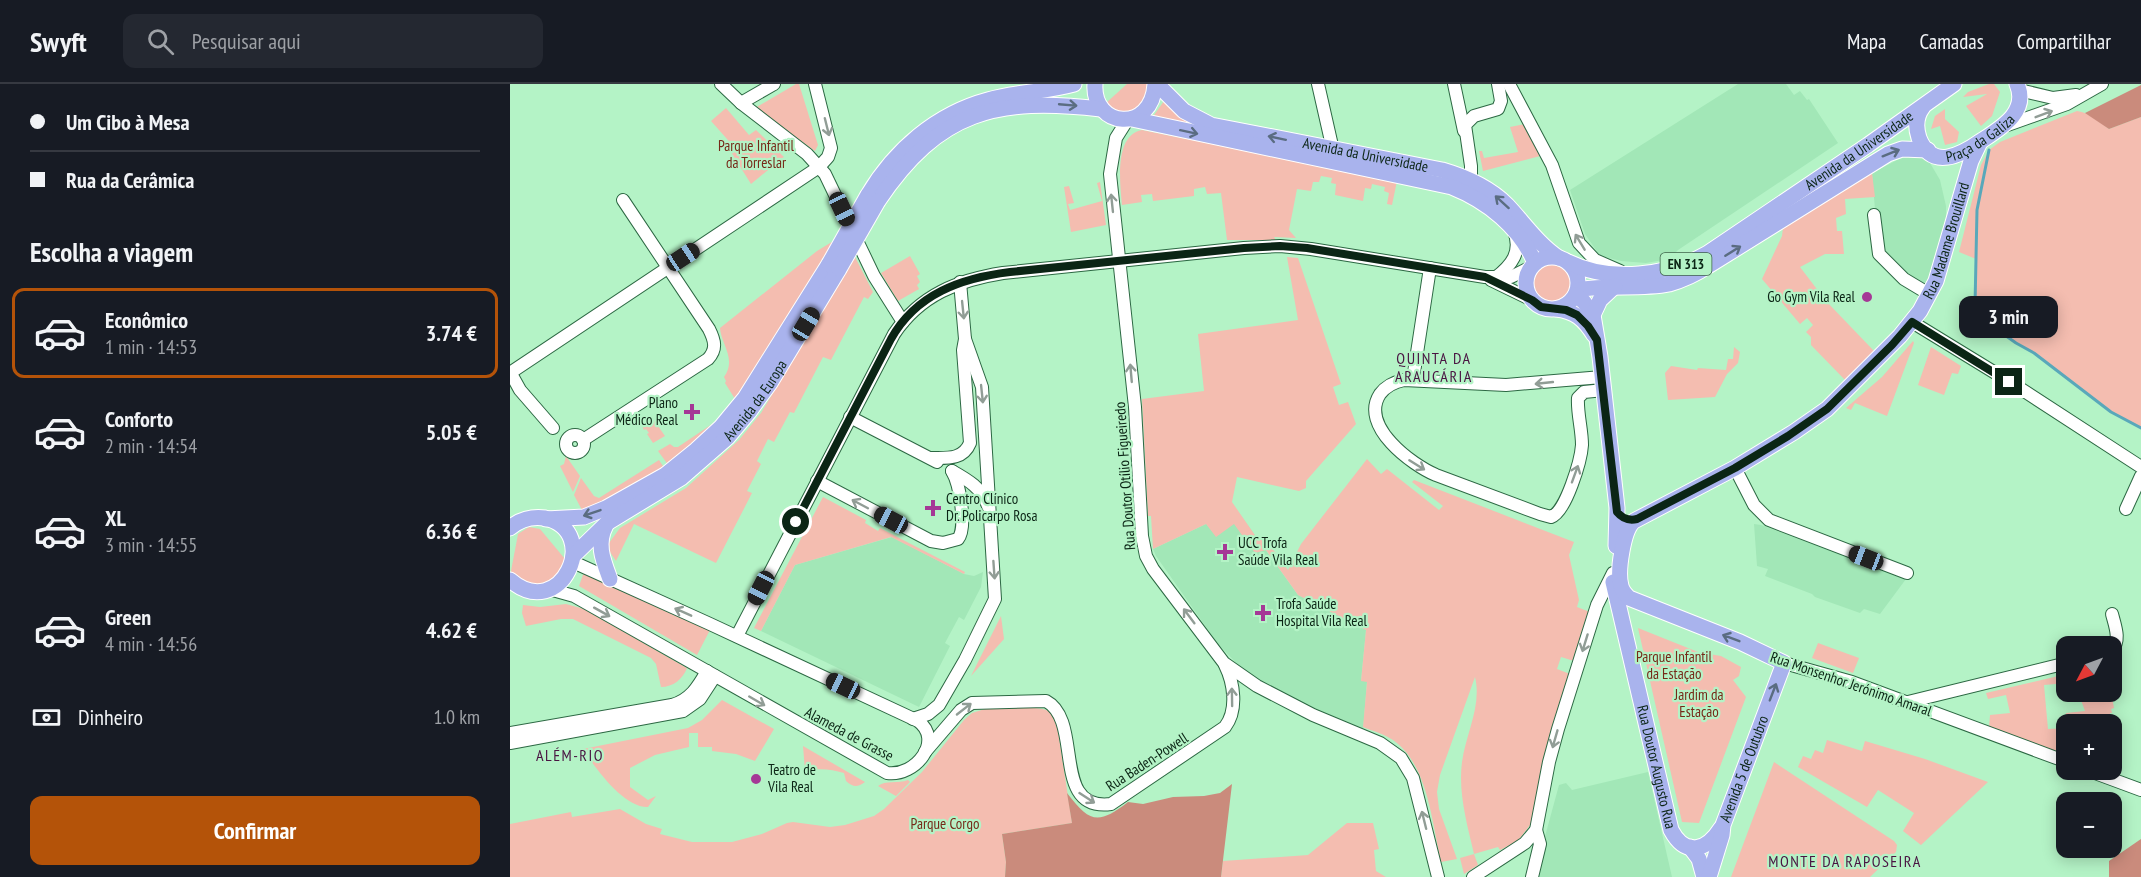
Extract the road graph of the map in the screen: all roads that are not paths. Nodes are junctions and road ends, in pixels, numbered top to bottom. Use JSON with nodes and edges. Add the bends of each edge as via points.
{"nodes":[{"id":1,"x":721,"y":84,"type":"edge"},
{"id":2,"x":774,"y":84,"type":"edge"},
{"id":3,"x":815,"y":84,"type":"edge"},
{"id":4,"x":1074,"y":84,"type":"edge"},
{"id":5,"x":1095,"y":84,"type":"edge"},
{"id":6,"x":1156,"y":84,"type":"edge"},
{"id":7,"x":1318,"y":84,"type":"edge"},
{"id":8,"x":1454,"y":84,"type":"edge"},
{"id":9,"x":1498,"y":84,"type":"edge"},
{"id":10,"x":1509,"y":84,"type":"edge"},
{"id":11,"x":1954,"y":84,"type":"edge"},
{"id":12,"x":2102,"y":84,"type":"edge"},
{"id":13,"x":2018,"y":87,"type":"edge"},
{"id":14,"x":2083,"y":94,"type":"junction"},
{"id":15,"x":741,"y":104,"type":"junction"},
{"id":16,"x":1923,"y":107,"type":"junction"},
{"id":17,"x":1101,"y":109,"type":"junction"},
{"id":18,"x":1130,"y":119,"type":"junction"},
{"id":19,"x":2002,"y":127,"type":"junction"},
{"id":20,"x":1465,"y":132,"type":"junction"},
{"id":21,"x":1980,"y":142,"type":"junction"},
{"id":22,"x":1333,"y":150,"type":"junction"},
{"id":23,"x":1928,"y":150,"type":"junction"},
{"id":24,"x":819,"y":166,"type":"junction"},
{"id":25,"x":1471,"y":181,"type":"junction"},
{"id":26,"x":873,"y":198,"type":"junction"},
{"id":27,"x":623,"y":200,"type":"dead end"},
{"id":28,"x":1874,"y":215,"type":"dead end"},
{"id":29,"x":1513,"y":228,"type":"junction"},
{"id":30,"x":1564,"y":260,"type":"junction"},
{"id":31,"x":1120,"y":261,"type":"junction"},
{"id":32,"x":1533,"y":265,"type":"junction"},
{"id":33,"x":834,"y":266,"type":"junction"},
{"id":34,"x":667,"y":267,"type":"junction"},
{"id":35,"x":1430,"y":268,"type":"junction"},
{"id":36,"x":1627,"y":274,"type":"junction"},
{"id":37,"x":1490,"y":277,"type":"junction"},
{"id":38,"x":960,"y":282,"type":"junction"},
{"id":39,"x":1615,"y":286,"type":"junction"},
{"id":40,"x":1577,"y":293,"type":"junction"},
{"id":41,"x":1929,"y":294,"type":"junction"},
{"id":42,"x":1532,"y":300,"type":"junction"},
{"id":43,"x":1556,"y":309,"type":"junction"},
{"id":44,"x":1593,"y":315,"type":"junction"},
{"id":45,"x":903,"y":322,"type":"junction"},
{"id":46,"x":1912,"y":322,"type":"junction"},
{"id":47,"x":965,"y":339,"type":"junction"},
{"id":48,"x":1597,"y":340,"type":"junction"},
{"id":49,"x":510,"y":373,"type":"edge"},
{"id":50,"x":1413,"y":379,"type":"junction"},
{"id":51,"x":1603,"y":384,"type":"junction"},
{"id":52,"x":850,"y":417,"type":"junction"},
{"id":53,"x":553,"y":428,"type":"dead end"},
{"id":54,"x":583,"y":440,"type":"dead end"},
{"id":55,"x":931,"y":458,"type":"junction"},
{"id":56,"x":2141,"y":467,"type":"edge"},
{"id":57,"x":1735,"y":468,"type":"junction"},
{"id":58,"x":952,"y":471,"type":"junction"},
{"id":59,"x":2141,"y":476,"type":"edge"},
{"id":60,"x":817,"y":482,"type":"junction"},
{"id":61,"x":2126,"y":509,"type":"dead end"},
{"id":62,"x":1617,"y":512,"type":"junction"},
{"id":63,"x":990,"y":513,"type":"junction"},
{"id":64,"x":546,"y":519,"type":"junction"},
{"id":65,"x":1637,"y":519,"type":"junction"},
{"id":66,"x":607,"y":523,"type":"junction"},
{"id":67,"x":511,"y":525,"type":"edge"},
{"id":68,"x":573,"y":559,"type":"junction"},
{"id":69,"x":1613,"y":573,"type":"junction"},
{"id":70,"x":1907,"y":573,"type":"dead end"},
{"id":71,"x":610,"y":579,"type":"junction"},
{"id":72,"x":510,"y":580,"type":"edge"},
{"id":73,"x":510,"y":589,"type":"edge"},
{"id":74,"x":549,"y":589,"type":"junction"},
{"id":75,"x":528,"y":591,"type":"junction"},
{"id":76,"x":1636,"y":602,"type":"junction"},
{"id":77,"x":1598,"y":603,"type":"junction"},
{"id":78,"x":1619,"y":607,"type":"junction"},
{"id":79,"x":2112,"y":614,"type":"dead end"},
{"id":80,"x":737,"y":636,"type":"junction"},
{"id":81,"x":2117,"y":636,"type":"edge"},
{"id":82,"x":1224,"y":663,"type":"junction"},
{"id":83,"x":1784,"y":663,"type":"junction"},
{"id":84,"x":2056,"y":666,"type":"edge"},
{"id":85,"x":711,"y":674,"type":"junction"},
{"id":86,"x":1947,"y":693,"type":"junction"},
{"id":87,"x":1906,"y":702,"type":"junction"},
{"id":88,"x":1942,"y":716,"type":"junction"},
{"id":89,"x":913,"y":719,"type":"junction"},
{"id":90,"x":510,"y":733,"type":"edge"},
{"id":91,"x":510,"y":742,"type":"edge"},
{"id":92,"x":925,"y":753,"type":"junction"},
{"id":93,"x":2056,"y":758,"type":"edge"},
{"id":94,"x":2114,"y":780,"type":"edge"},
{"id":95,"x":2141,"y":790,"type":"edge"},
{"id":96,"x":1723,"y":825,"type":"junction"},
{"id":97,"x":1536,"y":830,"type":"junction"},
{"id":98,"x":1690,"y":847,"type":"junction"},
{"id":99,"x":1438,"y":877,"type":"edge"},
{"id":100,"x":1473,"y":877,"type":"edge"},
{"id":101,"x":1532,"y":877,"type":"edge"},
{"id":102,"x":1704,"y":877,"type":"edge"},
{"id":103,"x":1709,"y":877,"type":"edge"}],
"edges":[{"from":1,"to":15,"type":"street"},
{"from":2,"to":15,"type":"street"},
{"from":3,"to":24,"type":"street","one_way":true,"via":[[831,148]]},
{"from":4,"to":26,"type":"main road","name":"Avenida da Europa","via":[[987,100],[948,116],[903,149],[883,172]]},
{"from":5,"to":17,"type":"main road"},
{"from":6,"to":18,"type":"main road","via":[[1152,101],[1139,116]]},
{"from":22,"to":6,"type":"main road","name":"Avenida da Universidade","one_way":true,"via":[[1202,121],[1184,111]]},
{"from":7,"to":22,"type":"street"},
{"from":8,"to":20,"type":"street"},
{"from":9,"to":20,"type":"street","via":[[1499,107],[1470,119]]},
{"from":36,"to":10,"type":"street","one_way":true,"via":[[1596,260],[1579,243],[1552,165]]},
{"from":11,"to":16,"type":"main road","number":"EN 313"},
{"from":12,"to":14,"type":"street"},
{"from":13,"to":14,"type":"street","via":[[2053,98]]},
{"from":13,"to":19,"type":"main road","name":"Praça da Galiza","via":[[2017,110]]},
{"from":19,"to":14,"type":"street","one_way":true,"via":[[2048,112]]},
{"from":15,"to":24,"type":"street"},
{"from":16,"to":23,"type":"main road","name":"Praça da Galiza","via":[[1917,125],[1920,141]]},
{"from":16,"to":36,"type":"main road","name":"Avenida da Universidade","number":"EN 313","via":[[1702,256],[1666,270]]},
{"from":17,"to":18,"type":"main road","name":"Avenida da Universidade"},
{"from":26,"to":17,"type":"main road","name":"Avenida da Europa","one_way":true,"via":[[927,143],[973,116],[1036,104]]},
{"from":18,"to":29,"type":"main road","name":"Avenida da Universidade","one_way":true,"via":[[1452,188],[1480,200]]},
{"from":31,"to":18,"type":"street","name":"Rua Doutor Otílio Figueiredo","one_way":true,"via":[[1110,168],[1118,132]]},
{"from":19,"to":21,"type":"main road","name":"Praça da Galiza"},
{"from":20,"to":25,"type":"street"},
{"from":21,"to":23,"type":"main road","name":"Praça da Galiza","via":[[1954,157],[1940,157]]},
{"from":21,"to":41,"type":"main road","name":"Rua Madame Brouillard"},
{"from":22,"to":25,"type":"main road","name":"Avenida da Universidade","via":[[1442,170]]},
{"from":39,"to":23,"type":"main road","name":"Avenida da Universidade","one_way":true,"via":[[1654,286],[1690,276],[1888,154],[1902,149]]},
{"from":24,"to":34,"type":"street"},
{"from":24,"to":45,"type":"street","via":[[878,283]]},
{"from":30,"to":25,"type":"main road","name":"Avenida da Universidade","one_way":true,"via":[[1543,245],[1506,204]]},
{"from":26,"to":33,"type":"main road","name":"Avenida da Europa","bridge":true},
{"from":27,"to":34,"type":"street"},
{"from":28,"to":41,"type":"street","via":[[1879,254],[1904,279]]},
{"from":29,"to":32,"type":"main road","name":"Avenida da Universidade","via":[[1528,249]]},
{"from":29,"to":37,"type":"street","via":[[1517,242],[1515,257],[1510,265]]},
{"from":30,"to":32,"type":"main road","number":"EN 313","via":[[1549,257]]},
{"from":30,"to":36,"type":"main road","name":"Avenida da Universidade","number":"EN 313","via":[[1588,270]]},
{"from":30,"to":40,"type":"main road","via":[[1577,275]]},
{"from":31,"to":35,"type":"street","via":[[1280,246]]},
{"from":31,"to":38,"type":"street","via":[[1010,272]]},
{"from":82,"to":31,"type":"street","name":"Rua Doutor Otílio Figueiredo","one_way":true,"via":[[1153,569],[1144,550]]},
{"from":32,"to":37,"type":"street","via":[[1511,277]]},
{"from":32,"to":42,"type":"main road","via":[[1526,281]]},
{"from":33,"to":64,"type":"main road","name":"Avenida da Europa","one_way":true,"via":[[741,404],[696,450],[665,475],[606,508],[584,517]]},
{"from":33,"to":66,"type":"main road","name":"Avenida da Europa","via":[[770,383],[738,425],[681,478]]},
{"from":34,"to":49,"type":"street"},
{"from":34,"to":54,"type":"street","via":[[709,329],[713,352]]},
{"from":35,"to":37,"type":"street"},
{"from":35,"to":50,"type":"street"},
{"from":37,"to":42,"type":"street"},
{"from":38,"to":45,"type":"street","via":[[931,296]]},
{"from":38,"to":47,"type":"street","one_way":true},
{"from":39,"to":40,"type":"main road","name":"Avenida da Universidade"},
{"from":39,"to":44,"type":"main road","via":[[1600,300]]},
{"from":40,"to":43,"type":"main road","via":[[1566,306]]},
{"from":40,"to":44,"type":"main road"},
{"from":41,"to":46,"type":"main road","name":"Rua Madame Brouillard"},
{"from":42,"to":43,"type":"main road","via":[[1541,307]]},
{"from":43,"to":48,"type":"main road","via":[[1577,315]]},
{"from":44,"to":48,"type":"main road","name":"Rua Doutor Augusto Rua"},
{"from":45,"to":52,"type":"street"},
{"from":46,"to":56,"type":"street"},
{"from":46,"to":57,"type":"main road","name":"Rua Madame Brouillard","via":[[1827,409]]},
{"from":47,"to":55,"type":"street","via":[[970,443],[960,455]]},
{"from":47,"to":63,"type":"street","one_way":true,"via":[[982,387]]},
{"from":48,"to":51,"type":"main road","name":"Rua Doutor Augusto Rua"},
{"from":49,"to":53,"type":"street"},
{"from":51,"to":50,"type":"street","one_way":true,"via":[[1482,385]]},
{"from":50,"to":51,"type":"street","one_way":true,"via":[[1396,382],[1382,392],[1376,405],[1378,422],[1399,451],[1426,471],[1551,517],[1564,503],[1581,456],[1578,400],[1581,394]]},
{"from":51,"to":62,"type":"main road","name":"Rua Doutor Augusto Rua"},
{"from":52,"to":55,"type":"street"},
{"from":52,"to":60,"type":"street"},
{"from":55,"to":58,"type":"street"},
{"from":57,"to":65,"type":"main road","name":"Rua Madame Brouillard"},
{"from":57,"to":70,"type":"street","via":[[1756,509],[1769,520]]},
{"from":58,"to":60,"type":"street","one_way":true,"via":[[959,490],[961,534],[950,542],[931,541]]},
{"from":58,"to":63,"type":"street","via":[[981,492]]},
{"from":59,"to":61,"type":"street"},
{"from":60,"to":80,"type":"street"},
{"from":62,"to":65,"type":"main road","via":[[1625,519]]},
{"from":62,"to":69,"type":"main road","name":"Rua Doutor Augusto Rua"},
{"from":63,"to":89,"type":"street","one_way":true,"via":[[994,602],[939,705]]},
{"from":64,"to":67,"type":"main road","name":"Avenida da Europa","via":[[535,517]]},
{"from":64,"to":68,"type":"main road","via":[[563,529],[573,546]]},
{"from":65,"to":76,"type":"main road","via":[[1627,529],[1620,576],[1623,592]]},
{"from":66,"to":68,"type":"main road","name":"Avenida da Europa"},
{"from":66,"to":71,"type":"main road","via":[[600,547]]},
{"from":68,"to":71,"type":"street"},
{"from":68,"to":74,"type":"main road","name":"Avenida da Europa","via":[[568,574]]},
{"from":69,"to":77,"type":"street"},
{"from":69,"to":78,"type":"main road","name":"Rua Doutor Augusto Rua"},
{"from":80,"to":71,"type":"street","one_way":true},
{"from":72,"to":75,"type":"main road"},
{"from":73,"to":75,"type":"main road"},
{"from":74,"to":75,"type":"main road"},
{"from":74,"to":85,"type":"street","name":"Alameda de Grasse","one_way":true,"via":[[574,596]]},
{"from":76,"to":78,"type":"main road"},
{"from":83,"to":76,"type":"main road","name":"Rua Monsenhor Jerónimo Amaral","one_way":true},
{"from":77,"to":78,"type":"street","via":[[1604,598]]},
{"from":77,"to":97,"type":"street","one_way":true,"via":[[1551,753]]},
{"from":78,"to":98,"type":"main road","name":"Rua Doutor Augusto Rua","via":[[1669,823],[1677,839]]},
{"from":79,"to":81,"type":"street"},
{"from":80,"to":89,"type":"street"},
{"from":92,"to":82,"type":"street","name":"Rua Baden-Powell","one_way":true,"via":[[955,716],[972,703],[1046,701],[1062,721],[1077,789],[1092,802],[1111,804],[1225,727],[1233,700]]},
{"from":99,"to":82,"type":"street","name":"Rua Doutor Otílio Figueiredo","one_way":true,"via":[[1413,778],[1401,758],[1380,742],[1313,715],[1257,686]]},
{"from":83,"to":87,"type":"street","name":"Rua Monsenhor Jerónimo Amaral"},
{"from":96,"to":83,"type":"main road","name":"Avenida 5 de Outubro","one_way":true},
{"from":84,"to":86,"type":"street"},
{"from":85,"to":90,"type":"street","via":[[684,700],[672,705]]},
{"from":85,"to":91,"type":"street","via":[[700,699],[678,713]]},
{"from":85,"to":92,"type":"street","name":"Alameda de Grasse","one_way":true,"via":[[887,773],[909,770]]},
{"from":86,"to":87,"type":"street"},
{"from":86,"to":88,"type":"street","via":[[1939,703]]},
{"from":87,"to":88,"type":"street","name":"Rua Monsenhor Jerónimo Amaral"},
{"from":88,"to":93,"type":"street","name":"Rua Monsenhor Jerónimo Amaral"},
{"from":89,"to":92,"type":"street","via":[[926,731]]},
{"from":94,"to":95,"type":"street"},
{"from":96,"to":98,"type":"main road","via":[[1708,844]]},
{"from":96,"to":103,"type":"main road","name":"Avenida 5 de Outubro"},
{"from":97,"to":100,"type":"street","via":[[1525,843]]},
{"from":97,"to":101,"type":"street","via":[[1540,844]]},
{"from":98,"to":102,"type":"main road","name":"Rua Doutor Augusto Rua","via":[[1699,859]]}]}
